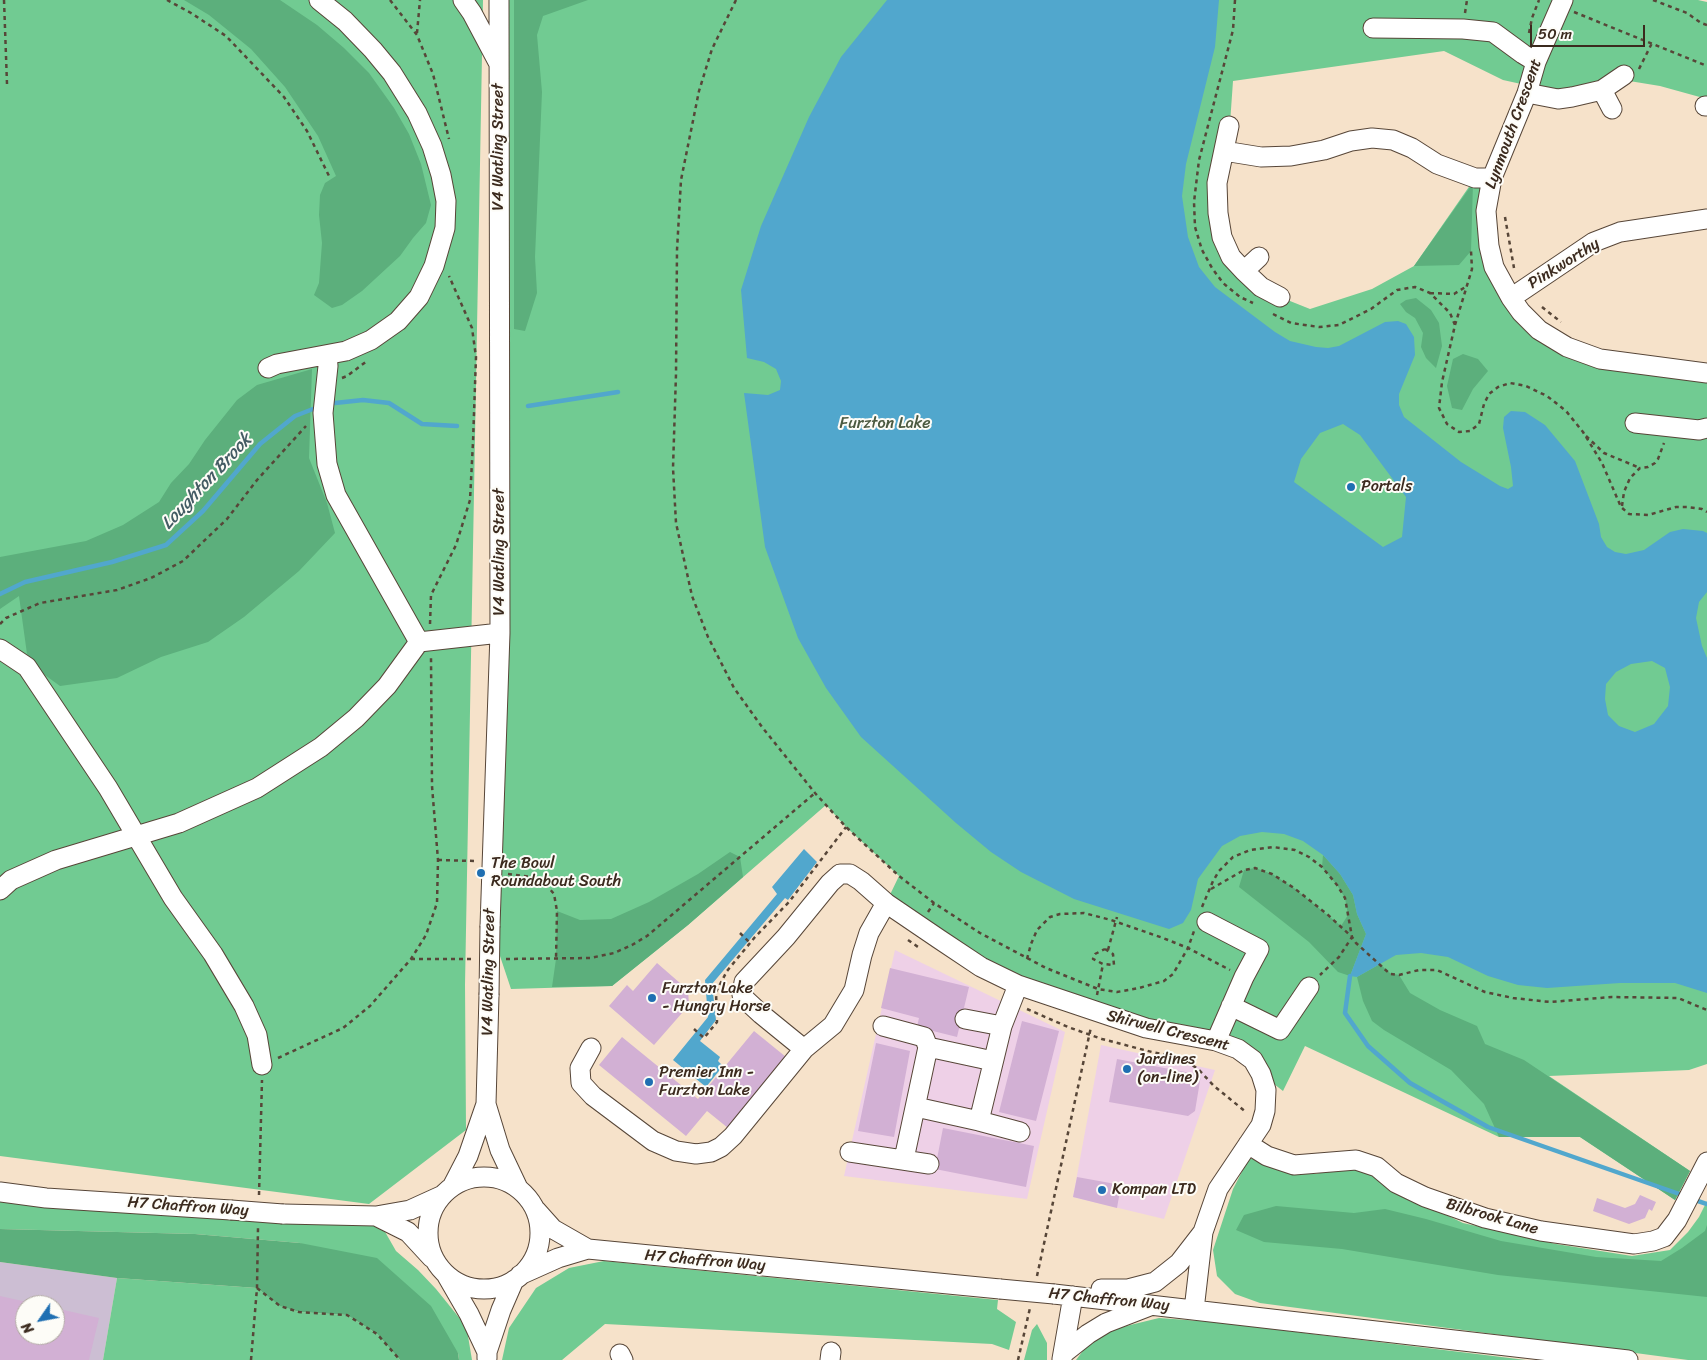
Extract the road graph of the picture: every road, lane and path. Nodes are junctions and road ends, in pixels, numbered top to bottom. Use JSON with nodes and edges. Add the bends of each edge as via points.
{"nodes":[{"id":1,"x":4,"y":0,"type":"edge"},
{"id":2,"x":167,"y":0,"type":"edge"},
{"id":3,"x":318,"y":0,"type":"edge"},
{"id":4,"x":390,"y":0,"type":"edge"},
{"id":5,"x":420,"y":0,"type":"edge"},
{"id":6,"x":463,"y":0,"type":"edge"},
{"id":7,"x":499,"y":0,"type":"edge"},
{"id":8,"x":736,"y":0,"type":"edge"},
{"id":9,"x":1235,"y":0,"type":"edge"},
{"id":10,"x":1539,"y":0,"type":"edge"},
{"id":11,"x":1653,"y":0,"type":"edge"},
{"id":12,"x":1561,"y":3,"type":"edge"},
{"id":13,"x":1707,"y":25,"type":"edge"},
{"id":14,"x":1373,"y":28,"type":"dead end"},
{"id":15,"x":1652,"y":44,"type":"junction"},
{"id":16,"x":1529,"y":58,"type":"junction"},
{"id":17,"x":500,"y":65,"type":"junction"},
{"id":18,"x":1707,"y":66,"type":"edge"},
{"id":19,"x":1624,"y":75,"type":"joint"},
{"id":20,"x":7,"y":84,"type":"dead end"},
{"id":21,"x":1602,"y":90,"type":"junction"},
{"id":22,"x":1527,"y":94,"type":"junction"},
{"id":23,"x":1612,"y":109,"type":"dead end"},
{"id":24,"x":1229,"y":126,"type":"dead end"},
{"id":25,"x":1224,"y":151,"type":"junction"},
{"id":26,"x":330,"y":178,"type":"dead end"},
{"id":27,"x":1492,"y":178,"type":"junction"},
{"id":28,"x":1505,"y":215,"type":"dead end"},
{"id":29,"x":1707,"y":219,"type":"edge"},
{"id":30,"x":1472,"y":250,"type":"dead end"},
{"id":31,"x":1259,"y":257,"type":"dead end"},
{"id":32,"x":1244,"y":271,"type":"junction"},
{"id":33,"x":444,"y":283,"type":"dead end"},
{"id":34,"x":1468,"y":286,"type":"junction"},
{"id":35,"x":1430,"y":293,"type":"junction"},
{"id":36,"x":1516,"y":294,"type":"junction"},
{"id":37,"x":1280,"y":297,"type":"dead end"},
{"id":38,"x":1257,"y":306,"type":"dead end"},
{"id":39,"x":1266,"y":310,"type":"dead end"},
{"id":40,"x":1564,"y":324,"type":"dead end"},
{"id":41,"x":1455,"y":325,"type":"junction"},
{"id":42,"x":327,"y":355,"type":"junction"},
{"id":43,"x":371,"y":358,"type":"dead end"},
{"id":44,"x":268,"y":368,"type":"dead end"},
{"id":45,"x":1707,"y":373,"type":"edge"},
{"id":46,"x":326,"y":383,"type":"junction"},
{"id":47,"x":1635,"y":423,"type":"dead end"},
{"id":48,"x":306,"y":425,"type":"dead end"},
{"id":49,"x":1667,"y":428,"type":"junction"},
{"id":50,"x":1707,"y":428,"type":"edge"},
{"id":51,"x":1583,"y":432,"type":"junction"},
{"id":52,"x":1640,"y":468,"type":"junction"},
{"id":53,"x":1621,"y":507,"type":"junction"},
{"id":54,"x":1707,"y":512,"type":"edge"},
{"id":55,"x":0,"y":624,"type":"edge"},
{"id":56,"x":500,"y":633,"type":"junction"},
{"id":57,"x":425,"y":642,"type":"junction"},
{"id":58,"x":0,"y":649,"type":"edge"},
{"id":59,"x":814,"y":793,"type":"junction"},
{"id":60,"x":135,"y":836,"type":"junction"},
{"id":61,"x":438,"y":860,"type":"junction"},
{"id":62,"x":477,"y":861,"type":"dead end"},
{"id":63,"x":491,"y":874,"type":"junction"},
{"id":64,"x":0,"y":890,"type":"edge"},
{"id":65,"x":1209,"y":890,"type":"junction"},
{"id":66,"x":886,"y":903,"type":"junction"},
{"id":67,"x":1117,"y":917,"type":"dead end"},
{"id":68,"x":1201,"y":920,"type":"junction"},
{"id":69,"x":1116,"y":922,"type":"junction"},
{"id":70,"x":740,"y":933,"type":"dead end"},
{"id":71,"x":1352,"y":937,"type":"junction"},
{"id":72,"x":750,"y":943,"type":"dead end"},
{"id":73,"x":1188,"y":948,"type":"junction"},
{"id":74,"x":1108,"y":950,"type":"junction"},
{"id":75,"x":411,"y":959,"type":"junction"},
{"id":76,"x":479,"y":959,"type":"dead end"},
{"id":77,"x":498,"y":959,"type":"dead end"},
{"id":78,"x":556,"y":959,"type":"junction"},
{"id":79,"x":1027,"y":959,"type":"junction"},
{"id":80,"x":1103,"y":964,"type":"junction"},
{"id":81,"x":1244,"y":977,"type":"junction"},
{"id":82,"x":1018,"y":986,"type":"junction"},
{"id":83,"x":1309,"y":987,"type":"joint"},
{"id":84,"x":1098,"y":989,"type":"junction"},
{"id":85,"x":1231,"y":1006,"type":"junction"},
{"id":86,"x":1707,"y":1010,"type":"edge"},
{"id":87,"x":1094,"y":1012,"type":"junction"},
{"id":88,"x":965,"y":1019,"type":"dead end"},
{"id":89,"x":882,"y":1026,"type":"dead end"},
{"id":90,"x":1002,"y":1026,"type":"junction"},
{"id":91,"x":694,"y":1029,"type":"dead end"},
{"id":92,"x":704,"y":1038,"type":"dead end"},
{"id":93,"x":1216,"y":1041,"type":"junction"},
{"id":94,"x":928,"y":1047,"type":"junction"},
{"id":95,"x":591,"y":1048,"type":"dead end"},
{"id":96,"x":804,"y":1049,"type":"junction"},
{"id":97,"x":993,"y":1061,"type":"junction"},
{"id":98,"x":262,"y":1065,"type":"junction"},
{"id":99,"x":486,"y":1104,"type":"junction"},
{"id":100,"x":916,"y":1107,"type":"junction"},
{"id":101,"x":979,"y":1120,"type":"junction"},
{"id":102,"x":1020,"y":1132,"type":"dead end"},
{"id":103,"x":1248,"y":1144,"type":"junction"},
{"id":104,"x":850,"y":1152,"type":"dead end"},
{"id":105,"x":904,"y":1159,"type":"junction"},
{"id":106,"x":1707,"y":1162,"type":"edge"},
{"id":107,"x":928,"y":1164,"type":"dead end"},
{"id":108,"x":518,"y":1188,"type":"junction"},
{"id":109,"x":448,"y":1190,"type":"junction"},
{"id":110,"x":0,"y":1192,"type":"edge"},
{"id":111,"x":259,"y":1201,"type":"dead end"},
{"id":112,"x":533,"y":1206,"type":"junction"},
{"id":113,"x":376,"y":1216,"type":"junction"},
{"id":114,"x":259,"y":1220,"type":"dead end"},
{"id":115,"x":1203,"y":1232,"type":"junction"},
{"id":116,"x":588,"y":1249,"type":"junction"},
{"id":117,"x":442,"y":1270,"type":"junction"},
{"id":118,"x":517,"y":1278,"type":"junction"},
{"id":119,"x":1036,"y":1282,"type":"dead end"},
{"id":120,"x":257,"y":1288,"type":"junction"},
{"id":121,"x":1054,"y":1294,"type":"junction"},
{"id":122,"x":1073,"y":1296,"type":"junction"},
{"id":123,"x":1032,"y":1301,"type":"dead end"},
{"id":124,"x":1154,"y":1305,"type":"junction"},
{"id":125,"x":1194,"y":1310,"type":"junction"},
{"id":126,"x":487,"y":1356,"type":"edge"},
{"id":127,"x":1063,"y":1357,"type":"edge"},
{"id":128,"x":251,"y":1360,"type":"edge"},
{"id":129,"x":400,"y":1360,"type":"edge"},
{"id":130,"x":1018,"y":1360,"type":"edge"},
{"id":131,"x":1628,"y":1360,"type":"edge"}],
"edges":[{"from":1,"to":20,"type":"path"},
{"from":2,"to":26,"type":"path","via":[[226,36],[284,97],[307,131]]},
{"from":3,"to":42,"type":"street","via":[[345,21],[392,73],[417,113],[432,146],[446,200],[445,228],[437,257],[419,297],[398,321],[371,340]]},
{"from":4,"to":5,"type":"path","via":[[417,35]]},
{"from":6,"to":17,"type":"street"},
{"from":7,"to":17,"type":"street","name":"V4 Watling Street"},
{"from":8,"to":59,"type":"path","via":[[712,49],[699,91],[681,180],[673,468],[676,523],[692,596],[708,637],[730,680]]},
{"from":9,"to":38,"type":"path","via":[[1233,30],[1199,160],[1195,219],[1202,250],[1212,268],[1240,297]]},
{"from":10,"to":16,"type":"path","via":[[1529,28]]},
{"from":11,"to":13,"type":"path"},
{"from":12,"to":15,"type":"path"},
{"from":12,"to":16,"type":"street","name":"Lynmouth Crescent"},
{"from":14,"to":16,"type":"street","via":[[1463,28],[1494,32]]},
{"from":15,"to":18,"type":"path"},
{"from":15,"to":19,"type":"path","via":[[1638,72],[1628,77]]},
{"from":16,"to":22,"type":"street","name":"Lynmouth Crescent"},
{"from":17,"to":56,"type":"street","name":"V4 Watling Street"},
{"from":19,"to":21,"type":"street"},
{"from":21,"to":22,"type":"street","via":[[1558,99]]},
{"from":21,"to":23,"type":"street"},
{"from":22,"to":27,"type":"street","name":"Lynmouth Crescent"},
{"from":24,"to":25,"type":"street"},
{"from":25,"to":27,"type":"street","via":[[1261,157],[1291,156],[1351,141],[1393,140],[1437,164],[1475,178]]},
{"from":25,"to":32,"type":"street","via":[[1217,183],[1222,237],[1231,257]]},
{"from":27,"to":36,"type":"street","name":"Lynmouth Crescent","via":[[1486,212],[1489,246],[1494,267]]},
{"from":28,"to":36,"type":"path"},
{"from":29,"to":36,"type":"street","name":"Pinkworthy","via":[[1620,232],[1594,242]]},
{"from":30,"to":34,"type":"path"},
{"from":31,"to":32,"type":"street"},
{"from":32,"to":37,"type":"street","via":[[1261,287]]},
{"from":33,"to":57,"type":"path","via":[[449,276],[472,328],[476,357],[470,500],[456,545],[431,595]]},
{"from":34,"to":35,"type":"path","via":[[1454,294]]},
{"from":34,"to":41,"type":"path"},
{"from":35,"to":39,"type":"path","via":[[1415,287],[1397,290],[1371,309],[1339,325],[1291,323]]},
{"from":35,"to":41,"type":"path","via":[[1450,313]]},
{"from":36,"to":40,"type":"path"},
{"from":36,"to":45,"type":"street","name":"Lynmouth Crescent","via":[[1522,312],[1539,330],[1567,347],[1600,359]]},
{"from":41,"to":51,"type":"path","via":[[1439,408],[1447,424],[1459,432],[1470,431],[1479,424],[1489,394],[1510,382],[1547,396],[1566,411]]},
{"from":42,"to":44,"type":"street"},
{"from":42,"to":46,"type":"street"},
{"from":43,"to":46,"type":"path","via":[[347,376]]},
{"from":46,"to":57,"type":"street","via":[[323,413],[327,464],[336,496]]},
{"from":47,"to":49,"type":"street"},
{"from":48,"to":55,"type":"path","via":[[227,519],[183,560],[151,578],[117,590],[40,603],[6,618]]},
{"from":49,"to":50,"type":"street"},
{"from":49,"to":52,"type":"path","via":[[1658,459],[1648,467]]},
{"from":51,"to":52,"type":"path","via":[[1604,453]]},
{"from":51,"to":53,"type":"path","via":[[1602,463]]},
{"from":52,"to":53,"type":"path","via":[[1630,478]]},
{"from":53,"to":54,"type":"path","via":[[1636,515],[1676,507]]},
{"from":56,"to":57,"type":"street"},
{"from":56,"to":63,"type":"street","name":"V4 Watling Street"},
{"from":57,"to":60,"type":"street","via":[[356,718],[322,746],[257,788],[179,823]]},
{"from":57,"to":61,"type":"path"},
{"from":58,"to":60,"type":"street","via":[[27,667],[108,788]]},
{"from":59,"to":78,"type":"path","via":[[647,936],[614,953],[590,958]]},
{"from":59,"to":79,"type":"path","via":[[906,882],[980,933]]},
{"from":60,"to":64,"type":"street","via":[[56,860],[11,880]]},
{"from":60,"to":98,"type":"street","via":[[244,1006],[257,1035]]},
{"from":61,"to":62,"type":"path"},
{"from":61,"to":75,"type":"path","via":[[437,903],[426,935]]},
{"from":63,"to":78,"type":"path","via":[[532,877],[549,886],[554,894],[556,911]]},
{"from":63,"to":99,"type":"street","name":"V4 Watling Street","bridge":true},
{"from":65,"to":68,"type":"path"},
{"from":65,"to":71,"type":"path","via":[[1244,870],[1255,868],[1294,888]]},
{"from":65,"to":71,"type":"path","via":[[1233,857],[1273,846],[1296,850],[1322,867],[1337,885],[1345,898]]},
{"from":66,"to":82,"type":"street","name":"Shirwell Crescent","via":[[981,967]]},
{"from":66,"to":96,"type":"street","via":[[869,933],[854,990],[833,1025]]},
{"from":66,"to":96,"type":"street","name":"Shirwell Crescent","via":[[850,874],[840,874],[744,982],[742,994],[747,1001]]},
{"from":67,"to":69,"type":"path"},
{"from":68,"to":73,"type":"path"},
{"from":68,"to":81,"type":"street","via":[[1259,949]]},
{"from":69,"to":73,"type":"path"},
{"from":69,"to":74,"type":"path"},
{"from":69,"to":79,"type":"path","via":[[1084,913],[1050,917],[1037,930]]},
{"from":70,"to":72,"type":"path"},
{"from":71,"to":83,"type":"path"},
{"from":71,"to":86,"type":"path","via":[[1390,974],[1437,970],[1485,992],[1513,998],[1550,1002],[1612,996],[1678,998]]},
{"from":73,"to":81,"type":"path"},
{"from":73,"to":84,"type":"path","via":[[1173,974],[1164,981],[1118,992]]},
{"from":74,"to":80,"type":"path","via":[[1113,954],[1114,965]]},
{"from":74,"to":80,"type":"path","via":[[1094,956],[1093,959]]},
{"from":75,"to":76,"type":"path"},
{"from":75,"to":98,"type":"path","via":[[370,1006],[344,1028]]},
{"from":77,"to":78,"type":"path"},
{"from":79,"to":84,"type":"path"},
{"from":80,"to":84,"type":"path"},
{"from":81,"to":85,"type":"street"},
{"from":82,"to":87,"type":"street","name":"Shirwell Crescent"},
{"from":82,"to":90,"type":"street"},
{"from":83,"to":85,"type":"street","via":[[1280,1030]]},
{"from":84,"to":87,"type":"path"},
{"from":85,"to":93,"type":"street"},
{"from":87,"to":93,"type":"street","name":"Shirwell Crescent","via":[[1146,1028]]},
{"from":87,"to":119,"type":"path"},
{"from":88,"to":90,"type":"street"},
{"from":89,"to":94,"type":"street","via":[[924,1037]]},
{"from":90,"to":97,"type":"street"},
{"from":91,"to":92,"type":"path"},
{"from":93,"to":103,"type":"street","name":"Shirwell Crescent","via":[[1238,1049],[1253,1060],[1266,1090],[1261,1125]]},
{"from":94,"to":97,"type":"street"},
{"from":94,"to":100,"type":"street"},
{"from":95,"to":96,"type":"street","via":[[580,1068],[581,1083],[587,1090],[652,1141],[676,1151],[696,1154],[711,1152],[733,1136]]},
{"from":97,"to":101,"type":"street"},
{"from":98,"to":111,"type":"path"},
{"from":99,"to":108,"type":"street","name":"V4 Watling Street","via":[[500,1150]]},
{"from":99,"to":109,"type":"street","name":"V4 Watling Street","via":[[468,1156]]},
{"from":100,"to":101,"type":"street"},
{"from":100,"to":105,"type":"street"},
{"from":101,"to":102,"type":"street"},
{"from":103,"to":106,"type":"street","name":"Bilbrook Lane","via":[[1267,1156],[1294,1165],[1356,1160],[1377,1167],[1396,1183],[1425,1197],[1485,1218],[1541,1231],[1634,1244],[1654,1242],[1664,1237],[1684,1208]]},
{"from":103,"to":115,"type":"street","name":"Shirwell Crescent","via":[[1218,1189]]},
{"from":104,"to":105,"type":"street"},
{"from":105,"to":107,"type":"street"},
{"from":108,"to":109,"type":"street","via":[[503,1180],[486,1177],[469,1179]]},
{"from":108,"to":112,"type":"street"},
{"from":109,"to":113,"type":"street","name":"H7 Chaffron Way","via":[[410,1210]]},
{"from":109,"to":117,"type":"street","via":[[434,1207],[429,1221],[431,1251]]},
{"from":110,"to":113,"type":"street","name":"H7 Chaffron Way","bridge":true,"via":[[283,1214]]},
{"from":112,"to":116,"type":"street","name":"H7 Chaffron Way","via":[[552,1229]]},
{"from":112,"to":118,"type":"street","via":[[539,1224],[539,1243],[532,1261]]},
{"from":113,"to":117,"type":"street","name":"H7 Chaffron Way","via":[[408,1232]]},
{"from":114,"to":120,"type":"path"},
{"from":115,"to":121,"type":"street","name":"Shirwell Crescent","via":[[1179,1263],[1155,1282],[1128,1289]]},
{"from":115,"to":125,"type":"street","name":"Shirwell Crescent"},
{"from":116,"to":118,"type":"street","name":"H7 Chaffron Way","via":[[558,1258]]},
{"from":116,"to":121,"type":"street","name":"H7 Chaffron Way","bridge":true},
{"from":117,"to":118,"type":"street","via":[[456,1282],[480,1289],[504,1285]]},
{"from":117,"to":126,"type":"street","via":[[469,1314]]},
{"from":118,"to":126,"type":"street","via":[[500,1310]]},
{"from":120,"to":128,"type":"path"},
{"from":120,"to":129,"type":"path","via":[[280,1306],[299,1312],[347,1315],[377,1334]]},
{"from":121,"to":122,"type":"street","name":"H7 Chaffron Way"},
{"from":122,"to":124,"type":"street","name":"H7 Chaffron Way"},
{"from":122,"to":127,"type":"street"},
{"from":123,"to":130,"type":"path"},
{"from":124,"to":125,"type":"street","name":"H7 Chaffron Way"},
{"from":124,"to":127,"type":"street","via":[[1106,1323],[1088,1334]]},
{"from":125,"to":131,"type":"street","name":"H7 Chaffron Way"}]}
